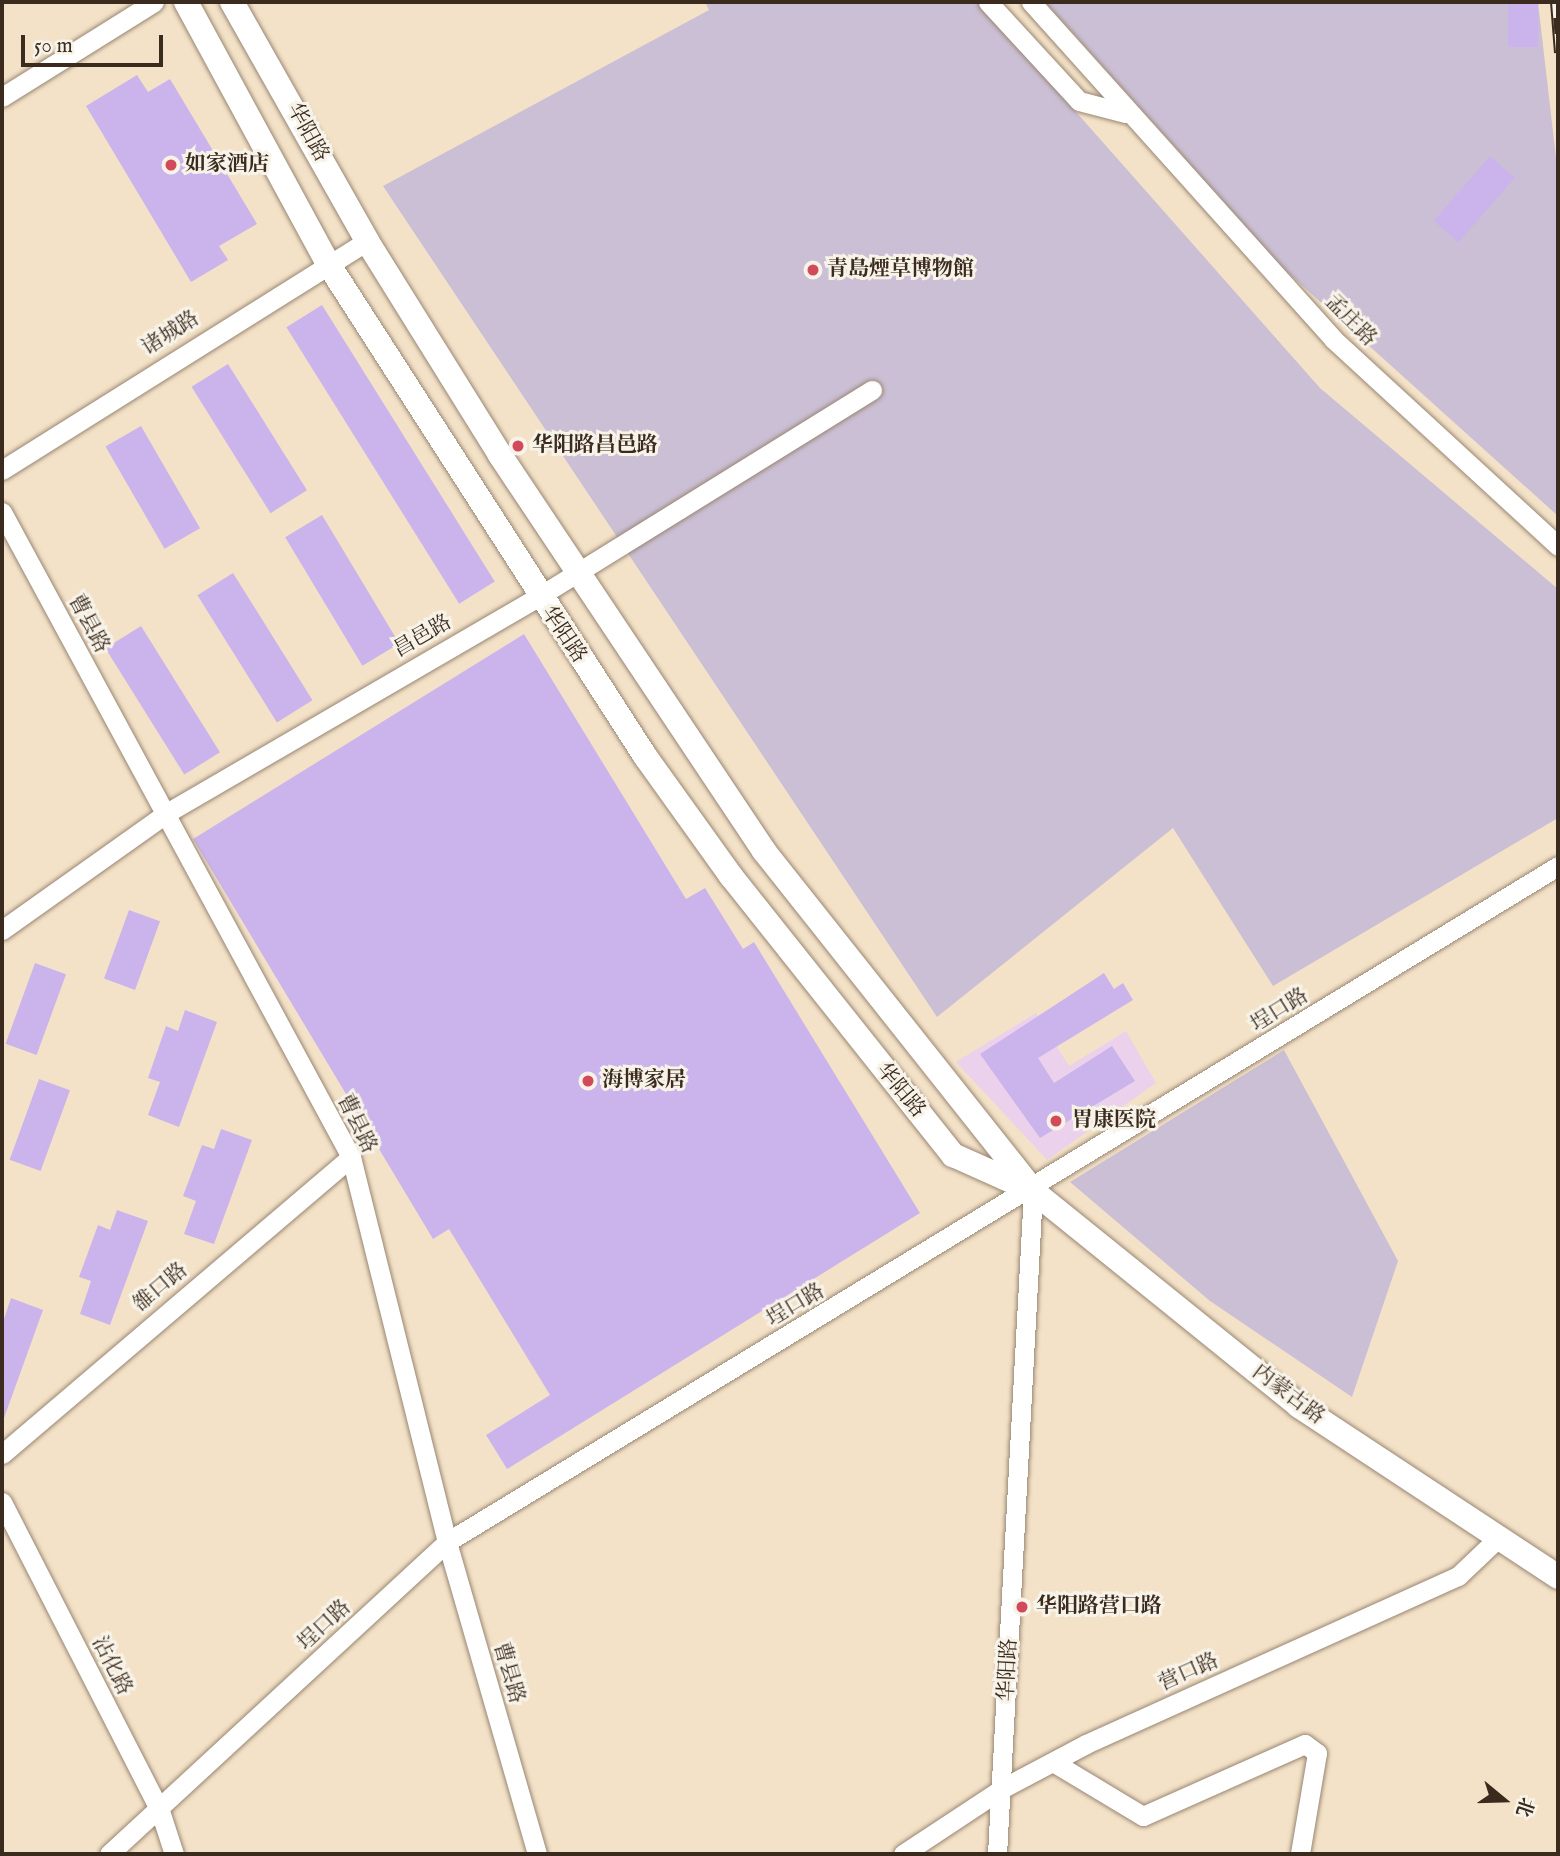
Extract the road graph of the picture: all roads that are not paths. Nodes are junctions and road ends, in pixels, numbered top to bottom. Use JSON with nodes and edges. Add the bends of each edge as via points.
{"nodes":[{"id":1,"x":154,"y":2,"type":"edge"},
{"id":2,"x":186,"y":2,"type":"edge"},
{"id":3,"x":233,"y":2,"type":"edge"},
{"id":4,"x":988,"y":2,"type":"edge"},
{"id":5,"x":1031,"y":2,"type":"edge"},
{"id":6,"x":2,"y":97,"type":"edge"},
{"id":7,"x":1125,"y":113,"type":"junction"},
{"id":8,"x":367,"y":241,"type":"junction"},
{"id":9,"x":327,"y":262,"type":"junction"},
{"id":10,"x":872,"y":390,"type":"dead end"},
{"id":11,"x":2,"y":470,"type":"edge"},
{"id":12,"x":2,"y":512,"type":"edge"},
{"id":13,"x":1558,"y":546,"type":"edge"},
{"id":14,"x":578,"y":572,"type":"junction"},
{"id":15,"x":538,"y":597,"type":"junction"},
{"id":16,"x":165,"y":814,"type":"junction"},
{"id":17,"x":1558,"y":866,"type":"edge"},
{"id":18,"x":2,"y":930,"type":"edge"},
{"id":19,"x":351,"y":1157,"type":"junction"},
{"id":20,"x":1033,"y":1191,"type":"junction"},
{"id":21,"x":2,"y":1454,"type":"edge"},
{"id":22,"x":2,"y":1502,"type":"edge"},
{"id":23,"x":1496,"y":1540,"type":"junction"},
{"id":24,"x":447,"y":1542,"type":"junction"},
{"id":25,"x":1558,"y":1577,"type":"edge"},
{"id":26,"x":1053,"y":1762,"type":"junction"},
{"id":27,"x":1003,"y":1788,"type":"junction"},
{"id":28,"x":160,"y":1811,"type":"junction"},
{"id":29,"x":109,"y":1854,"type":"edge"},
{"id":30,"x":174,"y":1854,"type":"edge"},
{"id":31,"x":537,"y":1854,"type":"edge"},
{"id":32,"x":903,"y":1854,"type":"edge"},
{"id":33,"x":997,"y":1854,"type":"edge"},
{"id":34,"x":1300,"y":1854,"type":"edge"}],
"edges":[{"from":1,"to":6,"type":"street"},
{"from":2,"to":9,"type":"main road","name":"华阳路"},
{"from":3,"to":8,"type":"main road","name":"华阳路"},
{"from":4,"to":7,"type":"street","via":[[1079,101]]},
{"from":5,"to":7,"type":"street","name":"孟庄路","via":[[1102,79]]},
{"from":7,"to":13,"type":"street","name":"孟庄路","via":[[1333,339]]},
{"from":8,"to":9,"type":"street","name":"诸城路"},
{"from":8,"to":14,"type":"main road","name":"华阳路"},
{"from":9,"to":11,"type":"street","name":"诸城路"},
{"from":9,"to":15,"type":"main road","name":"华阳路"},
{"from":10,"to":14,"type":"street","name":"昌邑路"},
{"from":12,"to":16,"type":"street","name":"曹县路"},
{"from":14,"to":15,"type":"street","name":"昌邑路"},
{"from":14,"to":20,"type":"main road","name":"华阳路","via":[[764,851]]},
{"from":15,"to":16,"type":"street","name":"昌邑路"},
{"from":15,"to":20,"type":"main road","name":"华阳路","via":[[731,876],[953,1155]]},
{"from":16,"to":18,"type":"street","name":"昌邑路"},
{"from":16,"to":19,"type":"street","name":"曹县路"},
{"from":17,"to":20,"type":"street","name":"埕口路"},
{"from":19,"to":21,"type":"street","name":"雒口路"},
{"from":19,"to":24,"type":"street","name":"曹县路"},
{"from":20,"to":23,"type":"main road","name":"内蒙古路","via":[[1300,1406]]},
{"from":20,"to":24,"type":"street","name":"埕口路"},
{"from":20,"to":27,"type":"street","name":"华阳路"},
{"from":22,"to":28,"type":"street","name":"沾化路"},
{"from":23,"to":25,"type":"main road","name":"内蒙古路"},
{"from":23,"to":26,"type":"street","name":"营口路","via":[[1458,1576]]},
{"from":24,"to":28,"type":"street","name":"埕口路"},
{"from":24,"to":31,"type":"street","name":"曹县路"},
{"from":26,"to":27,"type":"street","name":"营口路"},
{"from":26,"to":34,"type":"street","via":[[1143,1816],[1305,1744],[1317,1753]]},
{"from":27,"to":32,"type":"street","name":"营口路"},
{"from":27,"to":33,"type":"street","name":"华阳路"},
{"from":28,"to":29,"type":"street","name":"埕口路"},
{"from":28,"to":30,"type":"street","name":"沾化路"}]}
